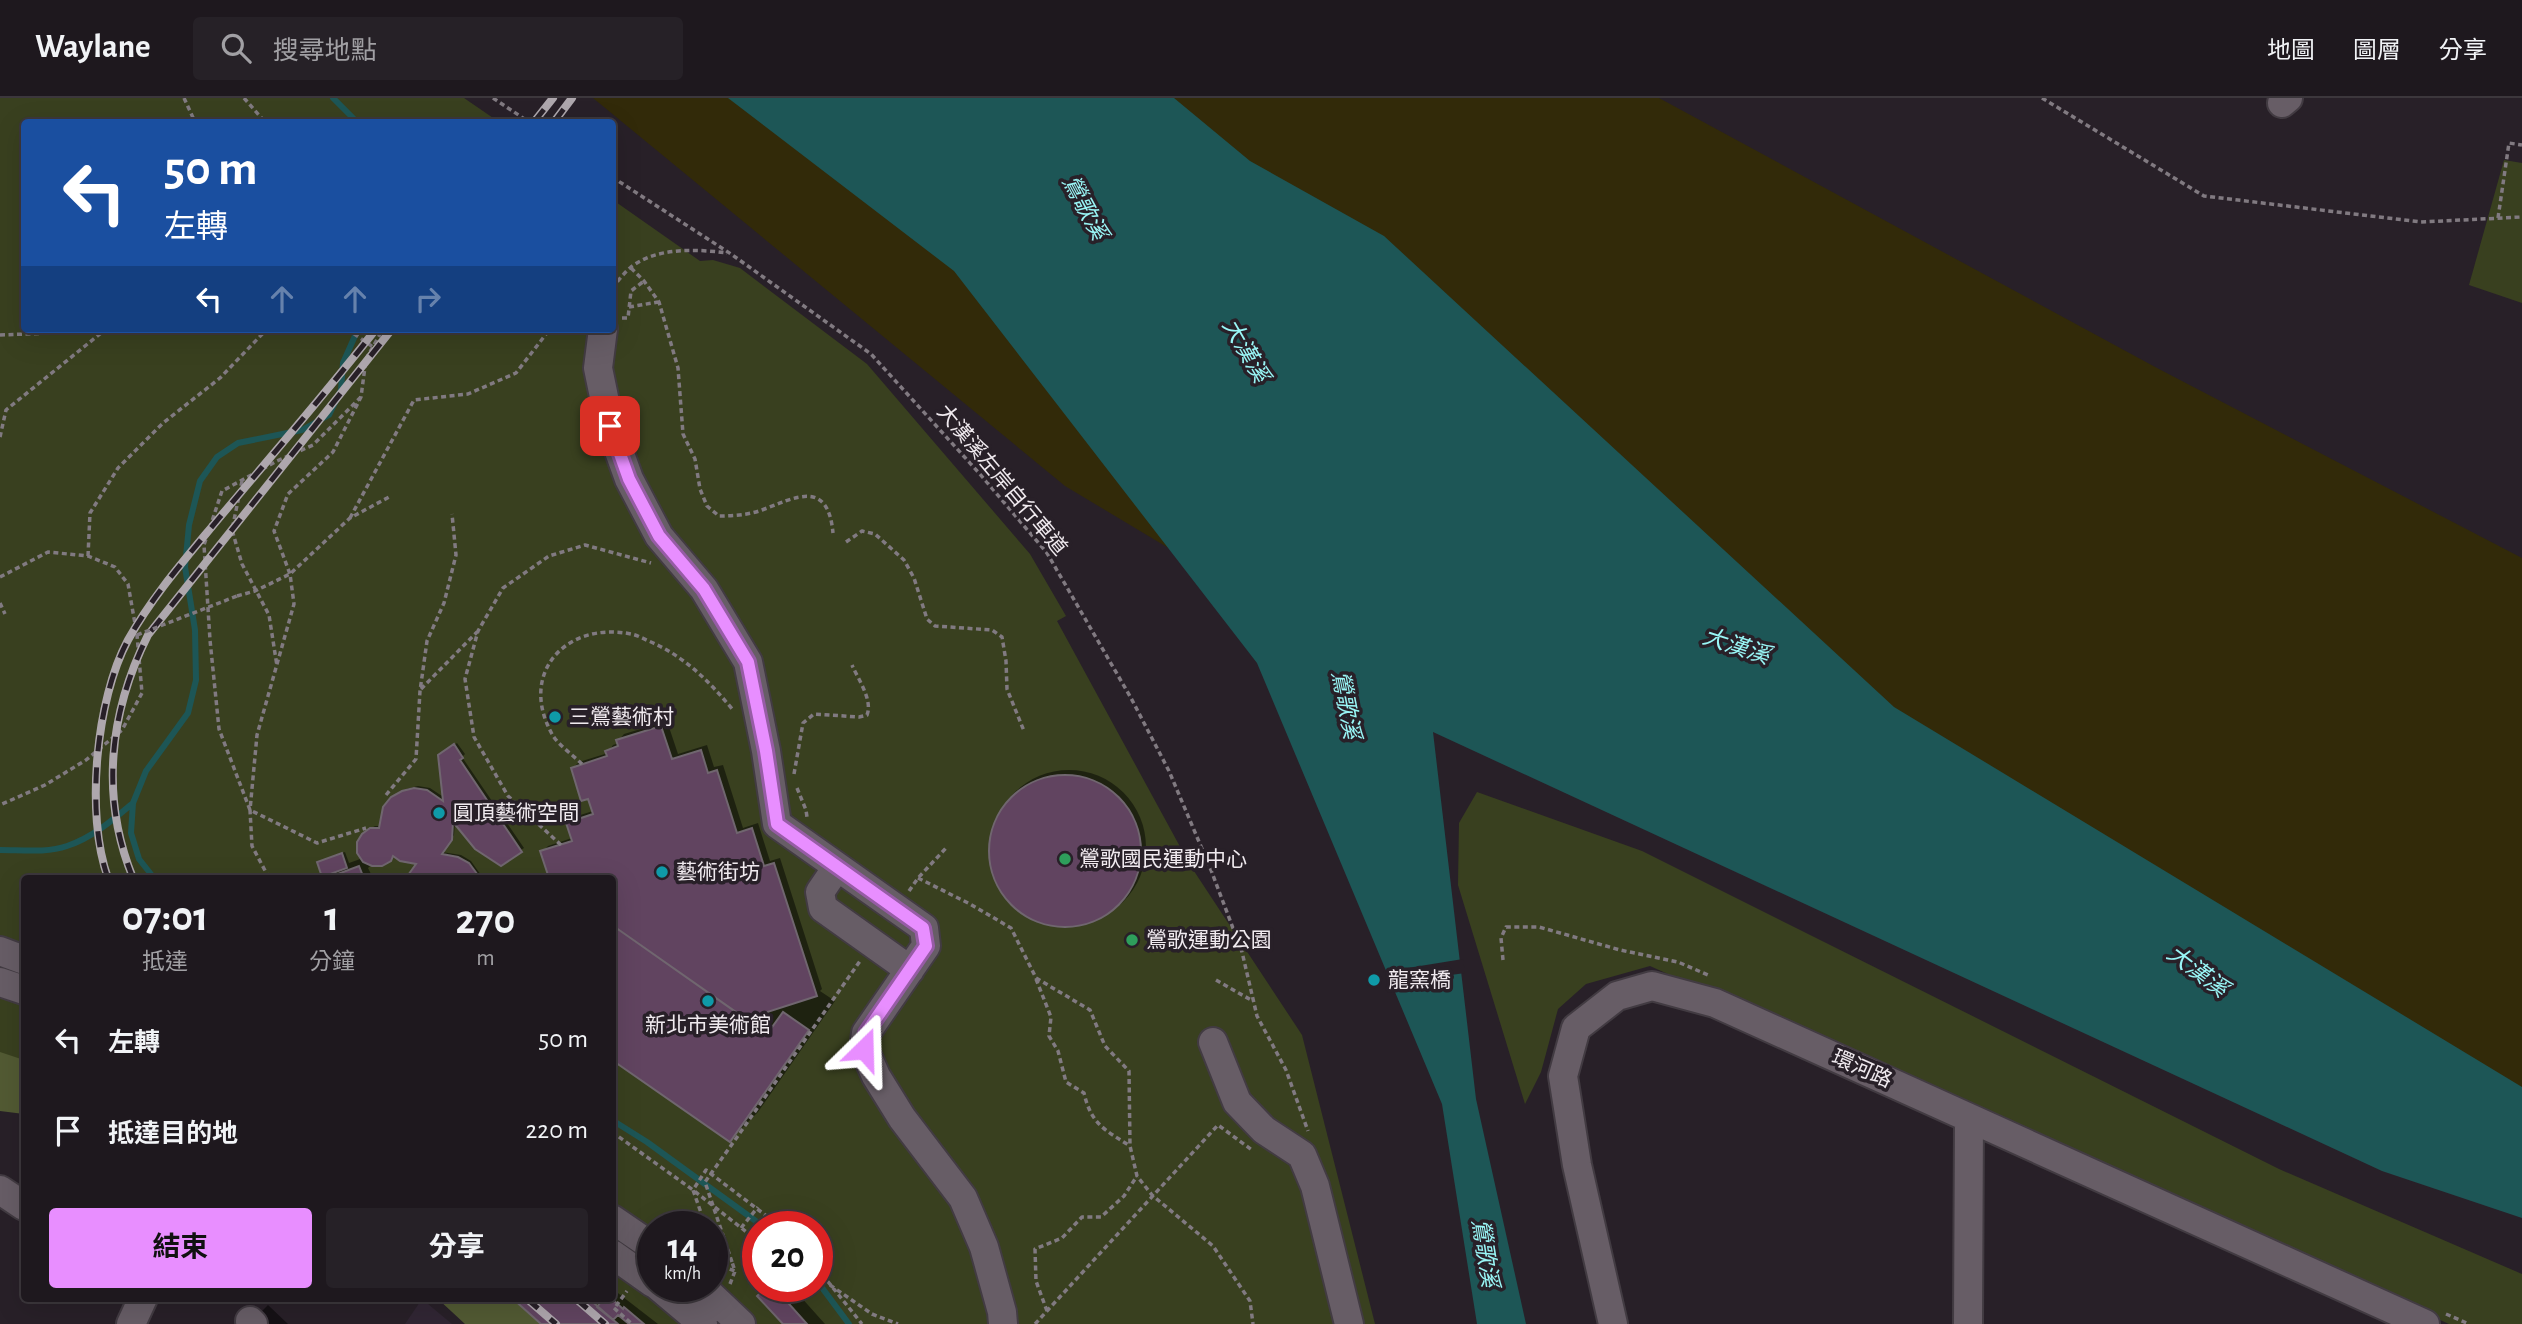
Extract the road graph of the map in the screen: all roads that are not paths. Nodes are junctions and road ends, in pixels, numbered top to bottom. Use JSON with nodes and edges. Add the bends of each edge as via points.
{"nodes":[{"id":1,"x":602,"y":333,"type":"edge"},
{"id":2,"x":837,"y":867,"type":"junction"},
{"id":3,"x":0,"y":951,"type":"edge"},
{"id":4,"x":21,"y":959,"type":"edge"},
{"id":5,"x":910,"y":970,"type":"junction"},
{"id":6,"x":0,"y":982,"type":"edge"},
{"id":7,"x":21,"y":989,"type":"edge"},
{"id":8,"x":1213,"y":1042,"type":"dead end"},
{"id":9,"x":1969,"y":1118,"type":"junction"},
{"id":10,"x":0,"y":1190,"type":"edge"},
{"id":11,"x":21,"y":1204,"type":"edge"},
{"id":12,"x":616,"y":1222,"type":"edge"},
{"id":13,"x":637,"y":1236,"type":"edge"},
{"id":14,"x":616,"y":1258,"type":"edge"},
{"id":15,"x":637,"y":1276,"type":"edge"},
{"id":16,"x":141,"y":1302,"type":"edge"},
{"id":17,"x":679,"y":1302,"type":"edge"},
{"id":18,"x":718,"y":1302,"type":"edge"},
{"id":19,"x":131,"y":1324,"type":"edge"},
{"id":20,"x":703,"y":1324,"type":"edge"},
{"id":21,"x":741,"y":1324,"type":"edge"},
{"id":22,"x":1003,"y":1324,"type":"edge"},
{"id":23,"x":1349,"y":1324,"type":"edge"},
{"id":24,"x":1614,"y":1324,"type":"edge"},
{"id":25,"x":1968,"y":1324,"type":"edge"},
{"id":26,"x":2425,"y":1324,"type":"edge"}],
"edges":[{"from":1,"to":2,"type":"street","via":[[598,368],[610,426],[629,479],[659,536],[704,589],[748,662],[777,824]]},
{"from":2,"to":5,"type":"street","via":[[923,928],[926,946]]},
{"from":2,"to":5,"type":"street","via":[[820,892],[823,908]]},
{"from":3,"to":4,"type":"street"},
{"from":5,"to":22,"type":"street","via":[[866,1033],[864,1049],[902,1118],[963,1198],[984,1247]]},
{"from":6,"to":7,"type":"street"},
{"from":8,"to":23,"type":"street","via":[[1237,1102],[1264,1130],[1301,1155],[1315,1186]]},
{"from":9,"to":24,"type":"street","name":"環河路","via":[[1715,1003],[1652,986],[1618,996],[1576,1028],[1563,1076],[1577,1165]]},
{"from":9,"to":25,"type":"street"},
{"from":9,"to":26,"type":"street","name":"環河路"},
{"from":10,"to":11,"type":"street"},
{"from":12,"to":13,"type":"street"},
{"from":14,"to":15,"type":"street"},
{"from":16,"to":19,"type":"street"},
{"from":17,"to":20,"type":"street"},
{"from":18,"to":21,"type":"street"}]}
